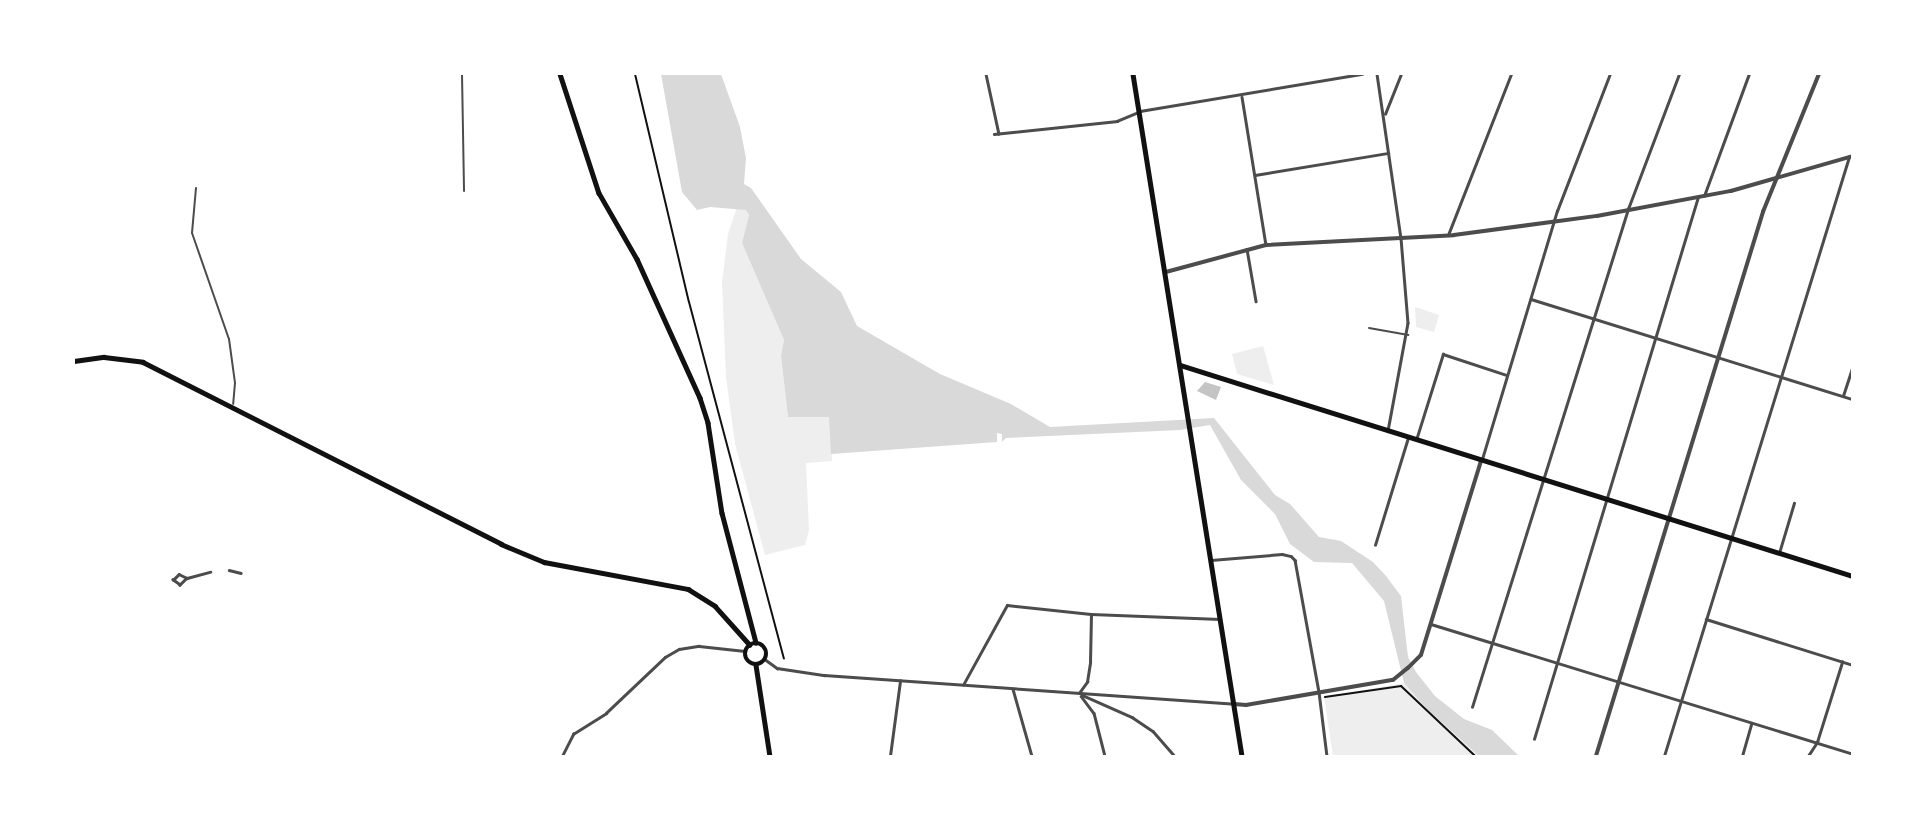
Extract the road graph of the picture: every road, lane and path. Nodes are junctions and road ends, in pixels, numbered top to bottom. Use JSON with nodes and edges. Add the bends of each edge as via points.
{"nodes":[{"id":1,"x":462,"y":74,"type":"edge"},
{"id":2,"x":560,"y":74,"type":"edge"},
{"id":3,"x":635,"y":74,"type":"edge"},
{"id":4,"x":986,"y":74,"type":"edge"},
{"id":5,"x":1133,"y":74,"type":"edge"},
{"id":6,"x":1362,"y":74,"type":"edge"},
{"id":7,"x":1377,"y":74,"type":"edge"},
{"id":8,"x":1401,"y":74,"type":"edge"},
{"id":9,"x":1511,"y":74,"type":"edge"},
{"id":10,"x":1610,"y":74,"type":"edge"},
{"id":11,"x":1679,"y":74,"type":"edge"},
{"id":12,"x":1749,"y":74,"type":"edge"},
{"id":13,"x":1819,"y":74,"type":"edge"},
{"id":14,"x":1242,"y":95,"type":"junction"},
{"id":15,"x":1140,"y":111,"type":"junction"},
{"id":16,"x":1385,"y":114,"type":"junction"},
{"id":17,"x":1388,"y":153,"type":"junction"},
{"id":18,"x":1851,"y":156,"type":"edge"},
{"id":19,"x":1255,"y":174,"type":"junction"},
{"id":20,"x":1779,"y":177,"type":"junction"},
{"id":21,"x":196,"y":188,"type":"dead end"},
{"id":22,"x":464,"y":191,"type":"dead end"},
{"id":23,"x":1704,"y":196,"type":"junction"},
{"id":24,"x":1698,"y":197,"type":"junction"},
{"id":25,"x":1628,"y":209,"type":"junction"},
{"id":26,"x":1554,"y":221,"type":"junction"},
{"id":27,"x":1448,"y":236,"type":"junction"},
{"id":28,"x":1401,"y":238,"type":"junction"},
{"id":29,"x":1266,"y":245,"type":"junction"},
{"id":30,"x":1247,"y":249,"type":"junction"},
{"id":31,"x":1166,"y":272,"type":"junction"},
{"id":32,"x":1531,"y":299,"type":"junction"},
{"id":33,"x":1256,"y":301,"type":"dead end"},
{"id":34,"x":1594,"y":318,"type":"junction"},
{"id":35,"x":1368,"y":328,"type":"dead end"},
{"id":36,"x":1408,"y":335,"type":"junction"},
{"id":37,"x":1656,"y":337,"type":"junction"},
{"id":38,"x":1717,"y":357,"type":"junction"},
{"id":39,"x":74,"y":362,"type":"edge"},
{"id":40,"x":1180,"y":365,"type":"junction"},
{"id":41,"x":1853,"y":365,"type":"edge"},
{"id":42,"x":1507,"y":375,"type":"junction"},
{"id":43,"x":1781,"y":377,"type":"junction"},
{"id":44,"x":1843,"y":396,"type":"junction"},
{"id":45,"x":1853,"y":399,"type":"edge"},
{"id":46,"x":233,"y":405,"type":"junction"},
{"id":47,"x":1388,"y":431,"type":"junction"},
{"id":48,"x":1408,"y":438,"type":"junction"},
{"id":49,"x":1416,"y":440,"type":"junction"},
{"id":50,"x":1481,"y":461,"type":"junction"},
{"id":51,"x":1544,"y":481,"type":"junction"},
{"id":52,"x":1606,"y":500,"type":"junction"},
{"id":53,"x":1794,"y":503,"type":"dead end"},
{"id":54,"x":1667,"y":520,"type":"junction"},
{"id":55,"x":1732,"y":539,"type":"junction"},
{"id":56,"x":1375,"y":545,"type":"dead end"},
{"id":57,"x":1780,"y":553,"type":"junction"},
{"id":58,"x":1211,"y":560,"type":"junction"},
{"id":59,"x":229,"y":570,"type":"dead end"},
{"id":60,"x":210,"y":572,"type":"dead end"},
{"id":61,"x":241,"y":573,"type":"dead end"},
{"id":62,"x":1853,"y":576,"type":"edge"},
{"id":63,"x":187,"y":578,"type":"dead end"},
{"id":64,"x":1091,"y":614,"type":"junction"},
{"id":65,"x":1220,"y":619,"type":"junction"},
{"id":66,"x":1706,"y":619,"type":"junction"},
{"id":67,"x":1431,"y":624,"type":"junction"},
{"id":68,"x":756,"y":643,"type":"junction"},
{"id":69,"x":1494,"y":643,"type":"junction"},
{"id":70,"x":750,"y":645,"type":"junction"},
{"id":71,"x":746,"y":651,"type":"junction"},
{"id":72,"x":784,"y":659,"type":"dead end"},
{"id":73,"x":766,"y":660,"type":"junction"},
{"id":74,"x":1842,"y":662,"type":"junction"},
{"id":75,"x":1556,"y":663,"type":"junction"},
{"id":76,"x":756,"y":665,"type":"junction"},
{"id":77,"x":1853,"y":665,"type":"edge"},
{"id":78,"x":900,"y":681,"type":"junction"},
{"id":79,"x":1617,"y":682,"type":"junction"},
{"id":80,"x":963,"y":685,"type":"junction"},
{"id":81,"x":1013,"y":688,"type":"junction"},
{"id":82,"x":1319,"y":692,"type":"junction"},
{"id":83,"x":1079,"y":693,"type":"junction"},
{"id":84,"x":1322,"y":697,"type":"dead end"},
{"id":85,"x":1681,"y":701,"type":"junction"},
{"id":86,"x":1234,"y":704,"type":"junction"},
{"id":87,"x":1472,"y":707,"type":"dead end"},
{"id":88,"x":1751,"y":724,"type":"junction"},
{"id":89,"x":1534,"y":738,"type":"dead end"},
{"id":90,"x":1817,"y":742,"type":"junction"},
{"id":91,"x":1853,"y":754,"type":"edge"},
{"id":92,"x":562,"y":757,"type":"edge"},
{"id":93,"x":770,"y":757,"type":"edge"},
{"id":94,"x":890,"y":757,"type":"edge"},
{"id":95,"x":1032,"y":757,"type":"edge"},
{"id":96,"x":1105,"y":757,"type":"edge"},
{"id":97,"x":1175,"y":757,"type":"edge"},
{"id":98,"x":1242,"y":757,"type":"edge"},
{"id":99,"x":1328,"y":757,"type":"edge"},
{"id":100,"x":1475,"y":757,"type":"edge"},
{"id":101,"x":1596,"y":757,"type":"edge"},
{"id":102,"x":1664,"y":757,"type":"edge"},
{"id":103,"x":1742,"y":757,"type":"edge"},
{"id":104,"x":1808,"y":757,"type":"edge"}],
"edges":[{"from":1,"to":22,"type":"lane"},
{"from":2,"to":68,"type":"main road","via":[[599,193],[700,398],[722,513]]},
{"from":3,"to":72,"type":"path","via":[[686,290]]},
{"from":4,"to":15,"type":"street","via":[[997,134],[1117,121]]},
{"from":5,"to":15,"type":"main road"},
{"from":6,"to":14,"type":"street"},
{"from":7,"to":16,"type":"street"},
{"from":8,"to":16,"type":"street"},
{"from":9,"to":27,"type":"street"},
{"from":10,"to":26,"type":"street"},
{"from":11,"to":25,"type":"street"},
{"from":12,"to":23,"type":"street"},
{"from":13,"to":20,"type":"street"},
{"from":14,"to":15,"type":"street"},
{"from":14,"to":19,"type":"street"},
{"from":15,"to":31,"type":"main road"},
{"from":16,"to":17,"type":"street"},
{"from":17,"to":19,"type":"street"},
{"from":17,"to":28,"type":"street"},
{"from":18,"to":20,"type":"street"},
{"from":18,"to":43,"type":"street"},
{"from":19,"to":29,"type":"street"},
{"from":20,"to":23,"type":"street"},
{"from":20,"to":38,"type":"street","via":[[1763,212]]},
{"from":21,"to":46,"type":"lane","via":[[192,233],[229,339]]},
{"from":23,"to":24,"type":"street"},
{"from":24,"to":25,"type":"street"},
{"from":24,"to":37,"type":"street"},
{"from":25,"to":26,"type":"street"},
{"from":25,"to":34,"type":"street"},
{"from":26,"to":27,"type":"street"},
{"from":26,"to":32,"type":"street"},
{"from":27,"to":28,"type":"street"},
{"from":28,"to":29,"type":"street"},
{"from":28,"to":36,"type":"street"},
{"from":29,"to":30,"type":"street"},
{"from":30,"to":31,"type":"street"},
{"from":30,"to":33,"type":"street"},
{"from":31,"to":40,"type":"main road"},
{"from":32,"to":34,"type":"street"},
{"from":32,"to":42,"type":"street"},
{"from":34,"to":37,"type":"street"},
{"from":34,"to":51,"type":"street"},
{"from":35,"to":36,"type":"lane"},
{"from":36,"to":47,"type":"street"},
{"from":37,"to":38,"type":"street"},
{"from":37,"to":52,"type":"street"},
{"from":38,"to":43,"type":"street"},
{"from":38,"to":54,"type":"street"},
{"from":39,"to":46,"type":"main road","via":[[127,358]]},
{"from":40,"to":47,"type":"main road"},
{"from":40,"to":58,"type":"main road"},
{"from":41,"to":44,"type":"street"},
{"from":42,"to":49,"type":"street","via":[[1443,355]]},
{"from":42,"to":50,"type":"street"},
{"from":43,"to":44,"type":"street"},
{"from":43,"to":55,"type":"street"},
{"from":44,"to":45,"type":"street"},
{"from":46,"to":70,"type":"main road","via":[[527,556],[688,589],[702,596]]},
{"from":47,"to":48,"type":"main road"},
{"from":48,"to":49,"type":"main road"},
{"from":48,"to":56,"type":"street"},
{"from":49,"to":50,"type":"main road"},
{"from":50,"to":51,"type":"main road"},
{"from":50,"to":67,"type":"street"},
{"from":51,"to":52,"type":"main road"},
{"from":51,"to":69,"type":"street"},
{"from":52,"to":54,"type":"main road"},
{"from":52,"to":75,"type":"street"},
{"from":53,"to":57,"type":"street"},
{"from":54,"to":55,"type":"main road"},
{"from":54,"to":79,"type":"street"},
{"from":55,"to":57,"type":"main road"},
{"from":55,"to":66,"type":"street"},
{"from":57,"to":62,"type":"main road"},
{"from":58,"to":65,"type":"main road"},
{"from":58,"to":82,"type":"street","via":[[1291,555]]},
{"from":59,"to":61,"type":"street"},
{"from":60,"to":63,"type":"street"},
{"from":64,"to":65,"type":"street"},
{"from":64,"to":80,"type":"street","via":[[1007,605]]},
{"from":64,"to":83,"type":"street","via":[[1087,682]]},
{"from":65,"to":86,"type":"main road"},
{"from":66,"to":74,"type":"street"},
{"from":66,"to":85,"type":"street"},
{"from":67,"to":69,"type":"street"},
{"from":67,"to":82,"type":"street","via":[[1421,655],[1393,680]]},
{"from":68,"to":70,"type":"main road"},
{"from":68,"to":73,"type":"main road","via":[[766,649]]},
{"from":69,"to":75,"type":"street"},
{"from":69,"to":87,"type":"street"},
{"from":70,"to":71,"type":"main road"},
{"from":71,"to":76,"type":"main road","via":[[747,661]]},
{"from":71,"to":92,"type":"street","via":[[699,646],[678,649],[613,707],[573,734]]},
{"from":73,"to":76,"type":"main road"},
{"from":73,"to":78,"type":"street","via":[[786,670]]},
{"from":74,"to":77,"type":"street"},
{"from":74,"to":90,"type":"street"},
{"from":75,"to":79,"type":"street"},
{"from":75,"to":89,"type":"street"},
{"from":76,"to":93,"type":"main road"},
{"from":78,"to":80,"type":"street"},
{"from":78,"to":94,"type":"street"},
{"from":79,"to":85,"type":"street"},
{"from":79,"to":101,"type":"street"},
{"from":80,"to":81,"type":"street"},
{"from":81,"to":83,"type":"street"},
{"from":81,"to":95,"type":"street"},
{"from":82,"to":86,"type":"street"},
{"from":82,"to":99,"type":"street"},
{"from":83,"to":86,"type":"street"},
{"from":83,"to":96,"type":"street","via":[[1094,713]]},
{"from":83,"to":97,"type":"street","via":[[1132,717],[1153,731]]},
{"from":84,"to":100,"type":"path","via":[[1402,686]]},
{"from":85,"to":88,"type":"street"},
{"from":85,"to":102,"type":"street"},
{"from":86,"to":98,"type":"main road"},
{"from":88,"to":90,"type":"street"},
{"from":88,"to":103,"type":"street"},
{"from":90,"to":91,"type":"street"},
{"from":90,"to":104,"type":"street"}]}
